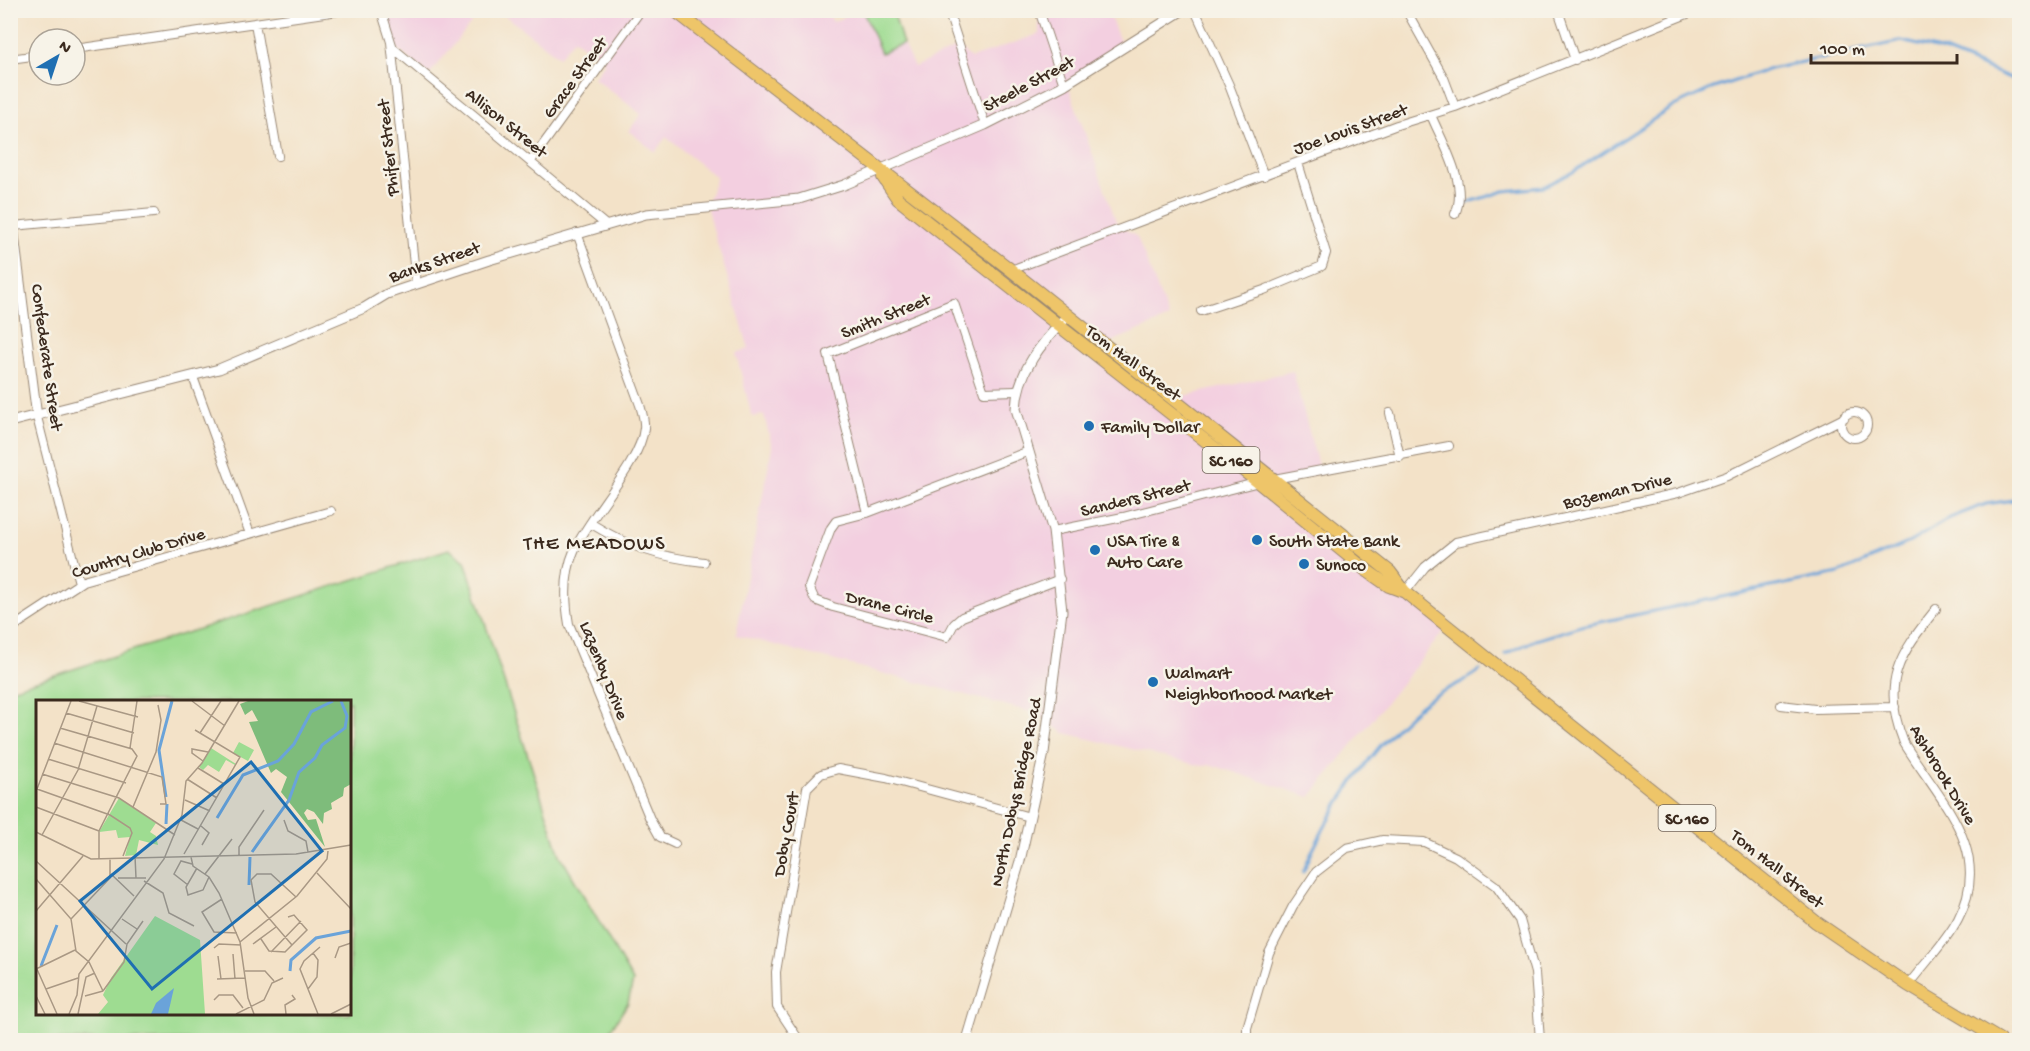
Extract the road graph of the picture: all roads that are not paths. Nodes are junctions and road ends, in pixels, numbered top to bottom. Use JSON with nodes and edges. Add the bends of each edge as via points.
{"nodes":[{"id":1,"x":345,"y":10,"type":"edge"},
{"id":2,"x":381,"y":10,"type":"edge"},
{"id":3,"x":641,"y":10,"type":"edge"},
{"id":4,"x":674,"y":10,"type":"edge"},
{"id":5,"x":948,"y":10,"type":"edge"},
{"id":6,"x":1040,"y":10,"type":"edge"},
{"id":7,"x":1184,"y":10,"type":"edge"},
{"id":8,"x":1195,"y":10,"type":"edge"},
{"id":9,"x":1407,"y":10,"type":"edge"},
{"id":10,"x":1558,"y":10,"type":"edge"},
{"id":11,"x":1697,"y":10,"type":"edge"},
{"id":12,"x":255,"y":23,"type":"junction"},
{"id":13,"x":391,"y":42,"type":"junction"},
{"id":14,"x":87,"y":47,"type":"edge"},
{"id":15,"x":27,"y":57,"type":"edge"},
{"id":16,"x":10,"y":59,"type":"edge"},
{"id":17,"x":1575,"y":60,"type":"junction"},
{"id":18,"x":1064,"y":85,"type":"junction"},
{"id":19,"x":1455,"y":107,"type":"junction"},
{"id":20,"x":1431,"y":115,"type":"junction"},
{"id":21,"x":985,"y":125,"type":"junction"},
{"id":22,"x":278,"y":156,"type":"dead end"},
{"id":23,"x":531,"y":161,"type":"junction"},
{"id":24,"x":1298,"y":163,"type":"junction"},
{"id":25,"x":880,"y":171,"type":"junction"},
{"id":26,"x":1264,"y":176,"type":"junction"},
{"id":27,"x":10,"y":203,"type":"edge"},
{"id":28,"x":154,"y":213,"type":"dead end"},
{"id":29,"x":1455,"y":214,"type":"dead end"},
{"id":30,"x":606,"y":225,"type":"junction"},
{"id":31,"x":13,"y":226,"type":"junction"},
{"id":32,"x":578,"y":233,"type":"junction"},
{"id":33,"x":1011,"y":270,"type":"junction"},
{"id":34,"x":416,"y":284,"type":"junction"},
{"id":35,"x":1201,"y":311,"type":"dead end"},
{"id":36,"x":1067,"y":317,"type":"junction"},
{"id":37,"x":1057,"y":327,"type":"junction"},
{"id":38,"x":193,"y":377,"type":"junction"},
{"id":39,"x":1016,"y":392,"type":"junction"},
{"id":40,"x":1390,"y":413,"type":"dead end"},
{"id":41,"x":37,"y":417,"type":"junction"},
{"id":42,"x":1844,"y":418,"type":"dead end"},
{"id":43,"x":10,"y":422,"type":"edge"},
{"id":44,"x":1449,"y":446,"type":"dead end"},
{"id":45,"x":1029,"y":451,"type":"junction"},
{"id":46,"x":1400,"y":457,"type":"junction"},
{"id":47,"x":1273,"y":479,"type":"junction"},
{"id":48,"x":1258,"y":482,"type":"junction"},
{"id":49,"x":331,"y":512,"type":"dead end"},
{"id":50,"x":867,"y":513,"type":"junction"},
{"id":51,"x":590,"y":523,"type":"junction"},
{"id":52,"x":1053,"y":531,"type":"junction"},
{"id":53,"x":250,"y":534,"type":"junction"},
{"id":54,"x":704,"y":562,"type":"dead end"},
{"id":55,"x":1060,"y":579,"type":"junction"},
{"id":56,"x":79,"y":583,"type":"junction"},
{"id":57,"x":1405,"y":592,"type":"junction"},
{"id":58,"x":1936,"y":609,"type":"dead end"},
{"id":59,"x":10,"y":629,"type":"edge"},
{"id":60,"x":1781,"y":705,"type":"dead end"},
{"id":61,"x":1895,"y":707,"type":"junction"},
{"id":62,"x":1030,"y":817,"type":"junction"},
{"id":63,"x":675,"y":844,"type":"dead end"},
{"id":64,"x":1908,"y":985,"type":"junction"},
{"id":65,"x":799,"y":1041,"type":"edge"},
{"id":66,"x":967,"y":1041,"type":"edge"},
{"id":67,"x":1247,"y":1041,"type":"edge"},
{"id":68,"x":1540,"y":1041,"type":"edge"},
{"id":69,"x":2000,"y":1041,"type":"edge"}],
"edges":[{"from":1,"to":12,"type":"street"},
{"from":2,"to":13,"type":"street","name":"Phifer Street"},
{"from":3,"to":23,"type":"street","name":"Grace Street"},
{"from":4,"to":25,"type":"main road","name":"Tom Hall Street","number":"SC 160"},
{"from":5,"to":21,"type":"street"},
{"from":6,"to":18,"type":"street"},
{"from":7,"to":18,"type":"street","name":"Steele Street"},
{"from":8,"to":26,"type":"street"},
{"from":9,"to":19,"type":"street","via":[[1444,78]]},
{"from":10,"to":17,"type":"street"},
{"from":11,"to":17,"type":"street","name":"Joe Louis Street"},
{"from":12,"to":14,"type":"street"},
{"from":12,"to":22,"type":"street"},
{"from":13,"to":23,"type":"street","name":"Allison Street","via":[[393,48]]},
{"from":13,"to":34,"type":"street","name":"Phifer Street"},
{"from":15,"to":16,"type":"street"},
{"from":17,"to":19,"type":"street","name":"Joe Louis Street"},
{"from":18,"to":21,"type":"street","name":"Steele Street"},
{"from":19,"to":20,"type":"street","name":"Joe Louis Street"},
{"from":20,"to":24,"type":"street","name":"Joe Louis Street"},
{"from":20,"to":29,"type":"street","via":[[1457,181],[1460,203]]},
{"from":21,"to":25,"type":"street","name":"Steele Street"},
{"from":23,"to":30,"type":"street","name":"Allison Street"},
{"from":24,"to":26,"type":"street","name":"Joe Louis Street"},
{"from":24,"to":35,"type":"street","via":[[1326,253],[1322,266]]},
{"from":25,"to":30,"type":"street","name":"Banks Street","via":[[799,199],[646,214]]},
{"from":25,"to":33,"type":"main road","name":"Tom Hall Street","number":"SC 160"},
{"from":25,"to":37,"type":"main road","name":"Tom Hall Street","number":"SC 160","via":[[898,199]]},
{"from":26,"to":33,"type":"street","name":"Joe Louis Street"},
{"from":27,"to":31,"type":"street","name":"Confederate Street"},
{"from":28,"to":31,"type":"street"},
{"from":30,"to":32,"type":"street","name":"Banks Street"},
{"from":31,"to":41,"type":"street","name":"Confederate Street"},
{"from":32,"to":34,"type":"street","name":"Banks Street"},
{"from":32,"to":51,"type":"street","name":"Lazenby Drive","via":[[645,428],[636,450]]},
{"from":33,"to":36,"type":"main road","name":"Tom Hall Street","number":"SC 160"},
{"from":34,"to":38,"type":"street","name":"Banks Street"},
{"from":36,"to":37,"type":"street"},
{"from":36,"to":47,"type":"main road","name":"Tom Hall Street","number":"SC 160"},
{"from":37,"to":39,"type":"street","via":[[1022,374]]},
{"from":37,"to":48,"type":"main road","name":"Tom Hall Street","number":"SC 160"},
{"from":38,"to":41,"type":"street","name":"Banks Street"},
{"from":38,"to":53,"type":"street"},
{"from":39,"to":45,"type":"street","name":"North Dobys Bridge Road","via":[[1016,409]]},
{"from":39,"to":50,"type":"street","name":"Smith Street","via":[[984,392],[954,303],[828,354]]},
{"from":40,"to":46,"type":"street"},
{"from":41,"to":43,"type":"street","name":"Banks Street"},
{"from":41,"to":56,"type":"street","name":"Confederate Street"},
{"from":42,"to":57,"type":"street","name":"Bozeman Drive","via":[[1727,476],[1678,493],[1456,542],[1425,567]]},
{"from":44,"to":46,"type":"street","name":"Sanders Street"},
{"from":45,"to":50,"type":"street"},
{"from":45,"to":52,"type":"street","name":"North Dobys Bridge Road"},
{"from":46,"to":47,"type":"street","name":"Sanders Street"},
{"from":47,"to":48,"type":"street","name":"Sanders Street"},
{"from":47,"to":57,"type":"main road","name":"Tom Hall Street","number":"SC 160","via":[[1390,572]]},
{"from":48,"to":52,"type":"street","name":"Sanders Street"},
{"from":48,"to":57,"type":"main road","name":"Tom Hall Street","number":"SC 160","via":[[1366,570]]},
{"from":49,"to":53,"type":"street","name":"Country Club Drive"},
{"from":50,"to":55,"type":"street","name":"Drane Circle","via":[[836,521],[831,528],[809,587],[815,600],[947,637],[962,617]]},
{"from":51,"to":54,"type":"street","via":[[621,543],[649,553]]},
{"from":51,"to":63,"type":"street","name":"Lazenby Drive","via":[[573,552],[567,580],[569,624],[650,819],[660,837]]},
{"from":52,"to":55,"type":"street","name":"North Dobys Bridge Road"},
{"from":53,"to":56,"type":"street","name":"Country Club Drive"},
{"from":55,"to":62,"type":"street","name":"North Dobys Bridge Road","via":[[1062,611],[1055,678]]},
{"from":56,"to":59,"type":"street","name":"Country Club Drive"},
{"from":57,"to":64,"type":"main road","name":"Tom Hall Street","number":"SC 160","via":[[1816,922]]},
{"from":58,"to":61,"type":"street","name":"Ashbrook Drive","via":[[1902,654],[1894,675]]},
{"from":60,"to":61,"type":"street","via":[[1815,709]]},
{"from":61,"to":64,"type":"street","name":"Ashbrook Drive","via":[[1904,743],[1962,833],[1971,865],[1971,884],[1958,921]]},
{"from":62,"to":65,"type":"street","name":"Doby Court","via":[[886,778],[838,769],[821,774],[807,788],[776,972],[777,1007]]},
{"from":62,"to":66,"type":"street","name":"North Dobys Bridge Road"},
{"from":64,"to":69,"type":"main road","name":"Tom Hall Street","number":"SC 160"},
{"from":67,"to":68,"type":"street","via":[[1247,1028],[1269,953],[1316,872],[1347,848],[1383,840],[1425,842],[1456,857],[1496,886],[1520,920],[1535,973]]}]}
